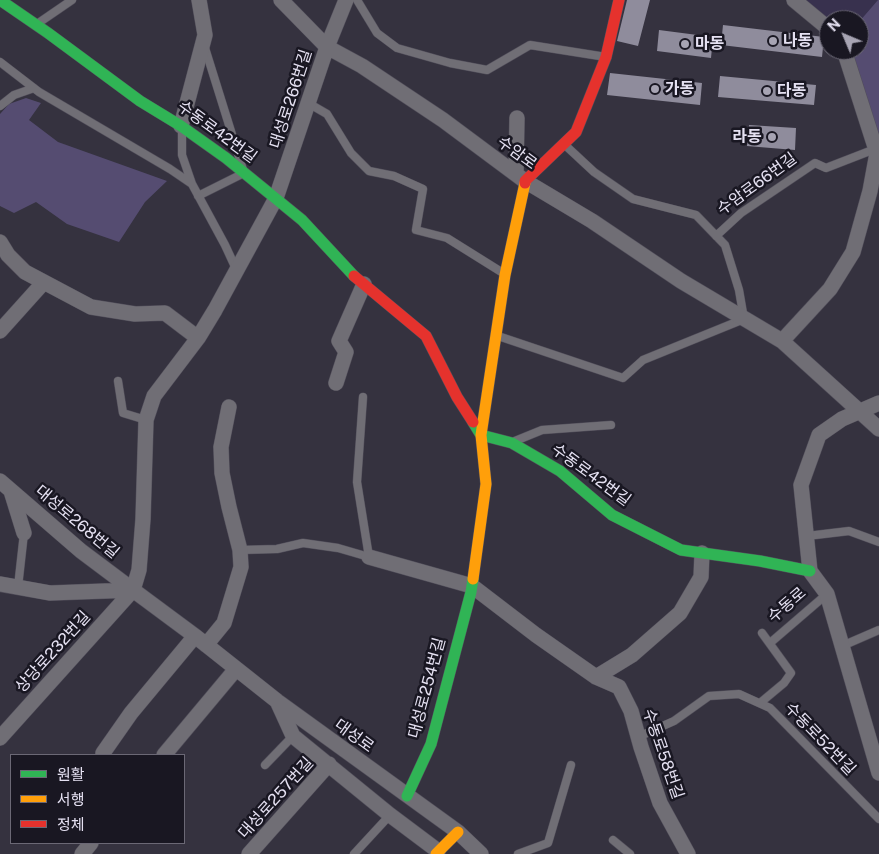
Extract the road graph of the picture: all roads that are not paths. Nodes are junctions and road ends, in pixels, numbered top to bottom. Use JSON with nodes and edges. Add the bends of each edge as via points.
{"nodes":[{"id":1,"x":0,"y":0,"type":"edge"},
{"id":2,"x":72,"y":0,"type":"edge"},
{"id":3,"x":199,"y":0,"type":"edge"},
{"id":4,"x":281,"y":0,"type":"edge"},
{"id":5,"x":346,"y":0,"type":"edge"},
{"id":6,"x":358,"y":0,"type":"edge"},
{"id":7,"x":619,"y":0,"type":"edge"},
{"id":8,"x":794,"y":0,"type":"edge"},
{"id":9,"x":819,"y":21,"type":"edge"},
{"id":10,"x":35,"y":25,"type":"junction"},
{"id":11,"x":203,"y":43,"type":"junction"},
{"id":12,"x":327,"y":47,"type":"junction"},
{"id":13,"x":606,"y":57,"type":"junction"},
{"id":14,"x":847,"y":60,"type":"edge"},
{"id":15,"x":0,"y":62,"type":"edge"},
{"id":16,"x":34,"y":88,"type":"junction"},
{"id":17,"x":308,"y":103,"type":"junction"},
{"id":18,"x":0,"y":106,"type":"edge"},
{"id":19,"x":517,"y":118,"type":"dead end"},
{"id":20,"x":182,"y":126,"type":"junction"},
{"id":21,"x":564,"y":143,"type":"junction"},
{"id":22,"x":875,"y":149,"type":"junction"},
{"id":23,"x":244,"y":173,"type":"junction"},
{"id":24,"x":520,"y":178,"type":"junction"},
{"id":25,"x":192,"y":184,"type":"junction"},
{"id":26,"x":198,"y":196,"type":"junction"},
{"id":27,"x":276,"y":198,"type":"junction"},
{"id":28,"x":716,"y":236,"type":"junction"},
{"id":29,"x":0,"y":242,"type":"edge"},
{"id":30,"x":237,"y":271,"type":"junction"},
{"id":31,"x":505,"y":274,"type":"junction"},
{"id":32,"x":44,"y":282,"type":"junction"},
{"id":33,"x":364,"y":284,"type":"junction"},
{"id":34,"x":744,"y":319,"type":"junction"},
{"id":35,"x":0,"y":331,"type":"edge"},
{"id":36,"x":496,"y":336,"type":"junction"},
{"id":37,"x":198,"y":338,"type":"junction"},
{"id":38,"x":782,"y":340,"type":"junction"},
{"id":39,"x":118,"y":381,"type":"dead end"},
{"id":40,"x":336,"y":383,"type":"dead end"},
{"id":41,"x":363,"y":397,"type":"dead end"},
{"id":42,"x":879,"y":403,"type":"edge"},
{"id":43,"x":229,"y":407,"type":"dead end"},
{"id":44,"x":860,"y":410,"type":"junction"},
{"id":45,"x":146,"y":420,"type":"junction"},
{"id":46,"x":610,"y":425,"type":"dead end"},
{"id":47,"x":879,"y":429,"type":"edge"},
{"id":48,"x":481,"y":435,"type":"junction"},
{"id":49,"x":511,"y":443,"type":"junction"},
{"id":50,"x":5,"y":485,"type":"edge"},
{"id":51,"x":24,"y":533,"type":"joint"},
{"id":52,"x":807,"y":536,"type":"junction"},
{"id":53,"x":879,"y":542,"type":"edge"},
{"id":54,"x":240,"y":550,"type":"junction"},
{"id":55,"x":702,"y":553,"type":"junction"},
{"id":56,"x":369,"y":557,"type":"junction"},
{"id":57,"x":810,"y":571,"type":"junction"},
{"id":58,"x":0,"y":584,"type":"edge"},
{"id":59,"x":472,"y":586,"type":"junction"},
{"id":60,"x":18,"y":587,"type":"junction"},
{"id":61,"x":133,"y":590,"type":"junction"},
{"id":62,"x":827,"y":594,"type":"junction"},
{"id":63,"x":879,"y":630,"type":"edge"},
{"id":64,"x":762,"y":633,"type":"dead end"},
{"id":65,"x":201,"y":641,"type":"junction"},
{"id":66,"x":770,"y":643,"type":"junction"},
{"id":67,"x":842,"y":646,"type":"junction"},
{"id":68,"x":236,"y":669,"type":"junction"},
{"id":69,"x":596,"y":677,"type":"junction"},
{"id":70,"x":277,"y":701,"type":"junction"},
{"id":71,"x":760,"y":703,"type":"junction"},
{"id":72,"x":293,"y":736,"type":"junction"},
{"id":73,"x":638,"y":737,"type":"junction"},
{"id":74,"x":0,"y":738,"type":"edge"},
{"id":75,"x":104,"y":754,"type":"edge"},
{"id":76,"x":165,"y":754,"type":"edge"},
{"id":77,"x":328,"y":764,"type":"junction"},
{"id":78,"x":571,"y":765,"type":"dead end"},
{"id":79,"x":265,"y":766,"type":"dead end"},
{"id":80,"x":879,"y":773,"type":"edge"},
{"id":81,"x":407,"y":796,"type":"junction"},
{"id":82,"x":390,"y":814,"type":"junction"},
{"id":83,"x":879,"y":819,"type":"edge"},
{"id":84,"x":458,"y":832,"type":"junction"},
{"id":85,"x":613,"y":840,"type":"dead end"},
{"id":86,"x":90,"y":844,"type":"edge"},
{"id":87,"x":437,"y":853,"type":"edge"},
{"id":88,"x":82,"y":854,"type":"edge"},
{"id":89,"x":249,"y":854,"type":"edge"},
{"id":90,"x":354,"y":854,"type":"edge"},
{"id":91,"x":481,"y":854,"type":"edge"},
{"id":92,"x":518,"y":854,"type":"edge"},
{"id":93,"x":630,"y":854,"type":"edge"},
{"id":94,"x":688,"y":854,"type":"edge"}],
"edges":[{"from":1,"to":10,"type":"street","name":"수동로42번길"},
{"from":2,"to":10,"type":"lane"},
{"from":3,"to":11,"type":"street","via":[[205,35]]},
{"from":4,"to":12,"type":"street","name":"수암로"},
{"from":5,"to":12,"type":"street"},
{"from":6,"to":13,"type":"lane","via":[[377,33],[397,48],[450,63],[488,70],[530,45]]},
{"from":7,"to":13,"type":"street"},
{"from":8,"to":9,"type":"street"},
{"from":10,"to":20,"type":"street","name":"수동로42번길"},
{"from":11,"to":20,"type":"street"},
{"from":11,"to":23,"type":"lane"},
{"from":12,"to":17,"type":"street","name":"대성로266번길"},
{"from":12,"to":24,"type":"street","name":"수암로","via":[[362,66],[443,120]]},
{"from":13,"to":21,"type":"street","via":[[576,132]]},
{"from":14,"to":22,"type":"street"},
{"from":15,"to":16,"type":"lane"},
{"from":16,"to":18,"type":"lane","via":[[14,95]]},
{"from":16,"to":25,"type":"lane"},
{"from":17,"to":27,"type":"street","name":"대성로266번길"},
{"from":17,"to":31,"type":"lane","via":[[327,114],[350,153],[368,171],[394,176],[423,189],[416,230],[447,238]]},
{"from":19,"to":24,"type":"street"},
{"from":20,"to":23,"type":"street","name":"수동로42번길"},
{"from":20,"to":25,"type":"lane","via":[[182,155]]},
{"from":21,"to":24,"type":"street"},
{"from":21,"to":28,"type":"lane","via":[[594,172],[633,199],[696,215]]},
{"from":22,"to":28,"type":"lane","name":"수암로66번길","via":[[826,168],[815,163],[741,213]]},
{"from":22,"to":38,"type":"street","via":[[870,191],[853,252],[830,289]]},
{"from":23,"to":26,"type":"lane"},
{"from":23,"to":27,"type":"street","name":"수동로42번길"},
{"from":24,"to":31,"type":"street","name":"대성로254번길"},
{"from":24,"to":34,"type":"street","name":"수암로"},
{"from":25,"to":26,"type":"lane"},
{"from":26,"to":30,"type":"lane"},
{"from":27,"to":30,"type":"street","name":"대성로266번길"},
{"from":27,"to":33,"type":"street","name":"수동로42번길"},
{"from":28,"to":34,"type":"lane","via":[[725,245],[740,290]]},
{"from":29,"to":32,"type":"street","via":[[25,272]]},
{"from":30,"to":37,"type":"street","name":"대성로266번길"},
{"from":31,"to":36,"type":"street","name":"대성로254번길"},
{"from":32,"to":35,"type":"street"},
{"from":32,"to":37,"type":"street","via":[[91,307],[135,314],[165,313]]},
{"from":33,"to":40,"type":"street","via":[[339,341],[346,352]]},
{"from":33,"to":48,"type":"street","name":"수동로42번길","via":[[426,336],[457,397]]},
{"from":34,"to":36,"type":"lane","via":[[643,360],[623,378]]},
{"from":34,"to":38,"type":"street","name":"수암로"},
{"from":36,"to":48,"type":"street","name":"대성로254번길"},
{"from":37,"to":45,"type":"street","name":"대성로266번길","via":[[154,396]]},
{"from":38,"to":44,"type":"street","name":"수암로"},
{"from":39,"to":45,"type":"lane","via":[[123,413]]},
{"from":41,"to":56,"type":"lane","via":[[357,482]]},
{"from":42,"to":44,"type":"street","name":"수동로"},
{"from":43,"to":54,"type":"street","via":[[221,447],[222,473]]},
{"from":44,"to":47,"type":"street","name":"수암로"},
{"from":44,"to":52,"type":"street","name":"수동로","via":[[819,435],[801,485]]},
{"from":45,"to":61,"type":"street","name":"대성로266번길","via":[[143,519],[139,570]]},
{"from":46,"to":49,"type":"lane","via":[[542,430]]},
{"from":48,"to":49,"type":"street","name":"수동로42번길"},
{"from":48,"to":59,"type":"street","name":"대성로254번길","via":[[486,484]]},
{"from":49,"to":55,"type":"street","name":"수동로42번길","via":[[560,471],[612,515],[681,550]]},
{"from":50,"to":51,"type":"street"},
{"from":50,"to":61,"type":"street","name":"대성로268번길","via":[[81,551]]},
{"from":51,"to":60,"type":"lane"},
{"from":52,"to":53,"type":"lane","via":[[849,531]]},
{"from":52,"to":57,"type":"street","name":"수동로"},
{"from":54,"to":56,"type":"lane","via":[[277,549],[303,543]]},
{"from":54,"to":65,"type":"street","via":[[241,567],[224,623]]},
{"from":55,"to":57,"type":"street","name":"수동로42번길"},
{"from":55,"to":69,"type":"street","via":[[701,577],[680,614],[632,655]]},
{"from":56,"to":59,"type":"street"},
{"from":57,"to":62,"type":"street","name":"수동로"},
{"from":58,"to":60,"type":"street"},
{"from":59,"to":69,"type":"street","name":"수동로58번길"},
{"from":59,"to":81,"type":"street","name":"대성로254번길","via":[[431,744]]},
{"from":60,"to":61,"type":"street","via":[[50,593]]},
{"from":61,"to":65,"type":"street","name":"대성로"},
{"from":61,"to":74,"type":"street","name":"상당로232번길"},
{"from":62,"to":66,"type":"lane","name":"수동로"},
{"from":62,"to":67,"type":"street","name":"수동로"},
{"from":63,"to":67,"type":"lane"},
{"from":64,"to":66,"type":"lane","name":"수동로52번길"},
{"from":65,"to":68,"type":"street","name":"대성로"},
{"from":65,"to":75,"type":"street","via":[[131,713]]},
{"from":66,"to":71,"type":"lane","name":"수동로52번길","via":[[791,673]]},
{"from":67,"to":80,"type":"street","name":"수동로"},
{"from":68,"to":70,"type":"street","name":"대성로"},
{"from":68,"to":76,"type":"street"},
{"from":69,"to":73,"type":"street","name":"수동로58번길","via":[[619,687],[631,711]]},
{"from":70,"to":72,"type":"street"},
{"from":70,"to":81,"type":"street","name":"대성로"},
{"from":71,"to":73,"type":"lane","name":"수동로52번길","via":[[740,694],[709,696],[674,721]]},
{"from":71,"to":83,"type":"lane","name":"수동로52번길","via":[[770,708]]},
{"from":72,"to":77,"type":"street"},
{"from":72,"to":79,"type":"lane"},
{"from":73,"to":94,"type":"street","name":"수동로58번길","via":[[660,803]]},
{"from":77,"to":82,"type":"street"},
{"from":77,"to":89,"type":"street","name":"대성로257번길"},
{"from":78,"to":92,"type":"lane","via":[[548,843]]},
{"from":81,"to":84,"type":"street","name":"대성로"},
{"from":82,"to":87,"type":"street"},
{"from":82,"to":90,"type":"lane"},
{"from":84,"to":87,"type":"street"},
{"from":84,"to":91,"type":"street","name":"대성로"},
{"from":85,"to":93,"type":"lane"},
{"from":86,"to":88,"type":"street"}]}
